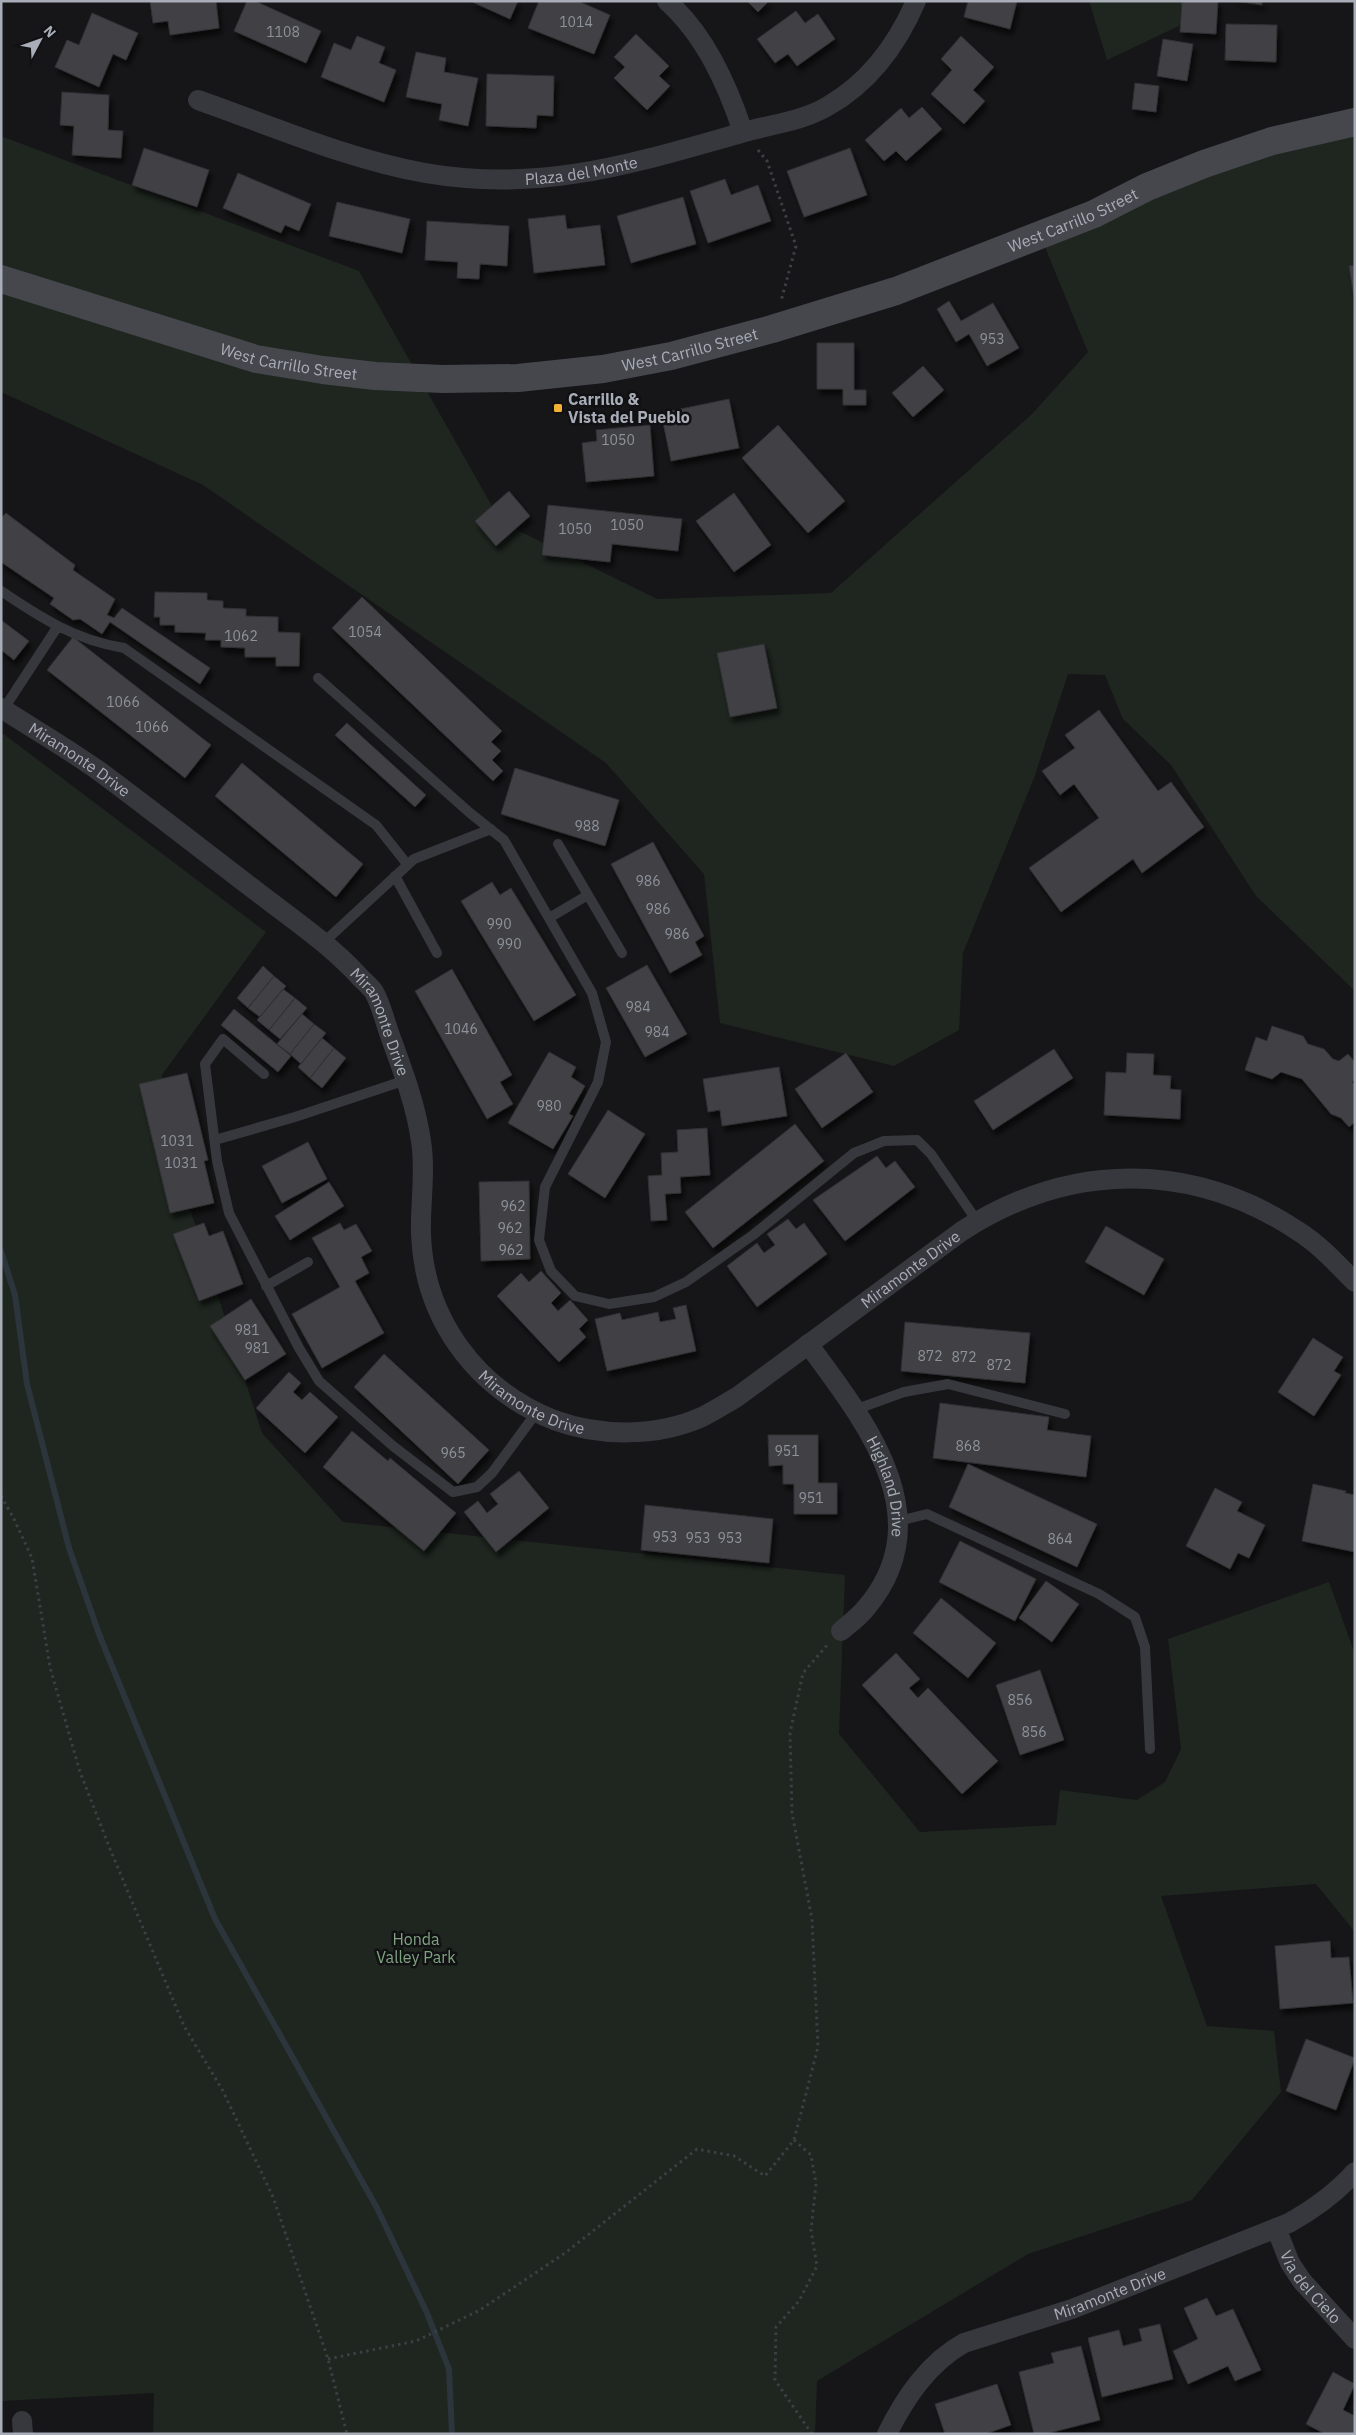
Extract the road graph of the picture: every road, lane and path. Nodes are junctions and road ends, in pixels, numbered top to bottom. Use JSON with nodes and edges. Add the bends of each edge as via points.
{"nodes":[{"id":1,"x":667,"y":1,"type":"edge"},
{"id":2,"x":916,"y":1,"type":"edge"},
{"id":3,"x":198,"y":100,"type":"dead end"},
{"id":4,"x":1355,"y":122,"type":"edge"},
{"id":5,"x":743,"y":132,"type":"junction"},
{"id":6,"x":1,"y":280,"type":"edge"},
{"id":7,"x":772,"y":329,"type":"junction"},
{"id":8,"x":1,"y":591,"type":"edge"},
{"id":9,"x":58,"y":626,"type":"junction"},
{"id":10,"x":318,"y":678,"type":"dead end"},
{"id":11,"x":2,"y":709,"type":"edge"},
{"id":12,"x":492,"y":829,"type":"junction"},
{"id":13,"x":558,"y":844,"type":"dead end"},
{"id":14,"x":407,"y":864,"type":"junction"},
{"id":15,"x":395,"y":876,"type":"junction"},
{"id":16,"x":588,"y":895,"type":"junction"},
{"id":17,"x":549,"y":918,"type":"junction"},
{"id":18,"x":324,"y":942,"type":"junction"},
{"id":19,"x":437,"y":952,"type":"dead end"},
{"id":20,"x":622,"y":953,"type":"dead end"},
{"id":21,"x":264,"y":1074,"type":"dead end"},
{"id":22,"x":406,"y":1080,"type":"junction"},
{"id":23,"x":215,"y":1140,"type":"junction"},
{"id":24,"x":977,"y":1221,"type":"junction"},
{"id":25,"x":308,"y":1262,"type":"dead end"},
{"id":26,"x":1355,"y":1282,"type":"edge"},
{"id":27,"x":266,"y":1286,"type":"junction"},
{"id":28,"x":808,"y":1344,"type":"junction"},
{"id":29,"x":857,"y":1409,"type":"junction"},
{"id":30,"x":536,"y":1412,"type":"junction"},
{"id":31,"x":1065,"y":1414,"type":"dead end"},
{"id":32,"x":1,"y":1496,"type":"edge"},
{"id":33,"x":899,"y":1521,"type":"junction"},
{"id":34,"x":841,"y":1631,"type":"joint"},
{"id":35,"x":1150,"y":1749,"type":"dead end"},
{"id":36,"x":794,"y":2140,"type":"junction"},
{"id":37,"x":1351,"y":2180,"type":"edge"},
{"id":38,"x":1276,"y":2228,"type":"junction"},
{"id":39,"x":1355,"y":2339,"type":"edge"},
{"id":40,"x":328,"y":2359,"type":"junction"},
{"id":41,"x":347,"y":2434,"type":"edge"},
{"id":42,"x":812,"y":2434,"type":"edge"},
{"id":43,"x":887,"y":2434,"type":"edge"}],
"edges":[{"from":1,"to":5,"type":"street","via":[[696,35],[719,70]]},
{"from":2,"to":5,"type":"street","name":"Plaza del Monte","via":[[889,51],[851,91],[803,118]]},
{"from":3,"to":5,"type":"street","name":"Plaza del Monte","via":[[384,164],[477,179],[563,177],[614,168]]},
{"from":4,"to":7,"type":"main road","name":"West Carrillo Street","via":[[1272,141],[1204,164],[1147,187],[1094,214],[896,291]]},
{"from":5,"to":7,"type":"path","via":[[767,161],[796,246]]},
{"from":6,"to":7,"type":"main road","name":"West Carrillo Street","via":[[256,359],[375,376],[443,380],[518,378],[603,369],[671,356]]},
{"from":8,"to":9,"type":"lane"},
{"from":9,"to":11,"type":"lane"},
{"from":9,"to":14,"type":"lane","via":[[95,643],[124,648],[376,824]]},
{"from":10,"to":12,"type":"lane"},
{"from":11,"to":18,"type":"street","name":"Miramonte Drive","via":[[96,770]]},
{"from":12,"to":14,"type":"lane"},
{"from":12,"to":17,"type":"lane","via":[[504,840]]},
{"from":13,"to":16,"type":"lane"},
{"from":14,"to":15,"type":"lane"},
{"from":15,"to":18,"type":"lane"},
{"from":15,"to":19,"type":"lane"},
{"from":16,"to":17,"type":"lane"},
{"from":16,"to":20,"type":"lane"},
{"from":17,"to":24,"type":"lane","via":[[592,993],[606,1042],[598,1082],[545,1187],[539,1240],[551,1271],[575,1296],[609,1304],[654,1297],[686,1282],[753,1235],[854,1153],[884,1141],[917,1140],[931,1154]]},
{"from":18,"to":22,"type":"street","name":"Miramonte Drive","via":[[374,993]]},
{"from":21,"to":23,"type":"lane","via":[[223,1039],[205,1064]]},
{"from":22,"to":23,"type":"lane"},
{"from":22,"to":30,"type":"street","name":"Miramonte Drive","via":[[421,1143],[423,1260],[439,1314],[452,1339],[476,1368],[511,1399]]},
{"from":23,"to":27,"type":"lane","via":[[229,1213]]},
{"from":24,"to":26,"type":"street","name":"Miramonte Drive","via":[[1025,1197],[1054,1188],[1095,1180],[1166,1180],[1207,1188],[1264,1210],[1327,1253]]},
{"from":24,"to":28,"type":"street","name":"Miramonte Drive"},
{"from":25,"to":27,"type":"lane"},
{"from":27,"to":30,"type":"lane","via":[[319,1381],[393,1446],[453,1492],[477,1487],[492,1473]]},
{"from":28,"to":29,"type":"street","name":"Highland Drive"},
{"from":28,"to":30,"type":"street","name":"Miramonte Drive","via":[[737,1397],[700,1417],[674,1426],[646,1431],[590,1430]]},
{"from":29,"to":31,"type":"lane","via":[[904,1392],[948,1384]]},
{"from":29,"to":33,"type":"street","name":"Highland Drive","via":[[888,1472]]},
{"from":32,"to":40,"type":"path","via":[[32,1558],[50,1667],[80,1772],[184,2026],[223,2091],[273,2197]]},
{"from":33,"to":34,"type":"street","name":"Highland Drive","via":[[896,1550],[886,1577],[866,1609]]},
{"from":33,"to":35,"type":"lane","via":[[927,1514],[1100,1594],[1135,1617],[1145,1647]]},
{"from":34,"to":36,"type":"path","via":[[803,1673],[790,1733],[792,1813],[812,1919],[818,2047]]},
{"from":36,"to":40,"type":"path","via":[[765,2176],[734,2156],[697,2149],[564,2253],[480,2310],[422,2338]]},
{"from":36,"to":42,"type":"path","via":[[812,2155],[816,2184],[810,2230],[817,2266],[799,2301],[776,2328],[775,2380]]},
{"from":37,"to":38,"type":"street","name":"Miramonte Drive","via":[[1313,2209]]},
{"from":38,"to":39,"type":"street","name":"Via del Cielo","via":[[1290,2263],[1302,2281]]},
{"from":38,"to":43,"type":"street","name":"Miramonte Drive","via":[[1072,2308],[964,2343],[933,2364],[896,2415]]},
{"from":40,"to":41,"type":"path"}]}
